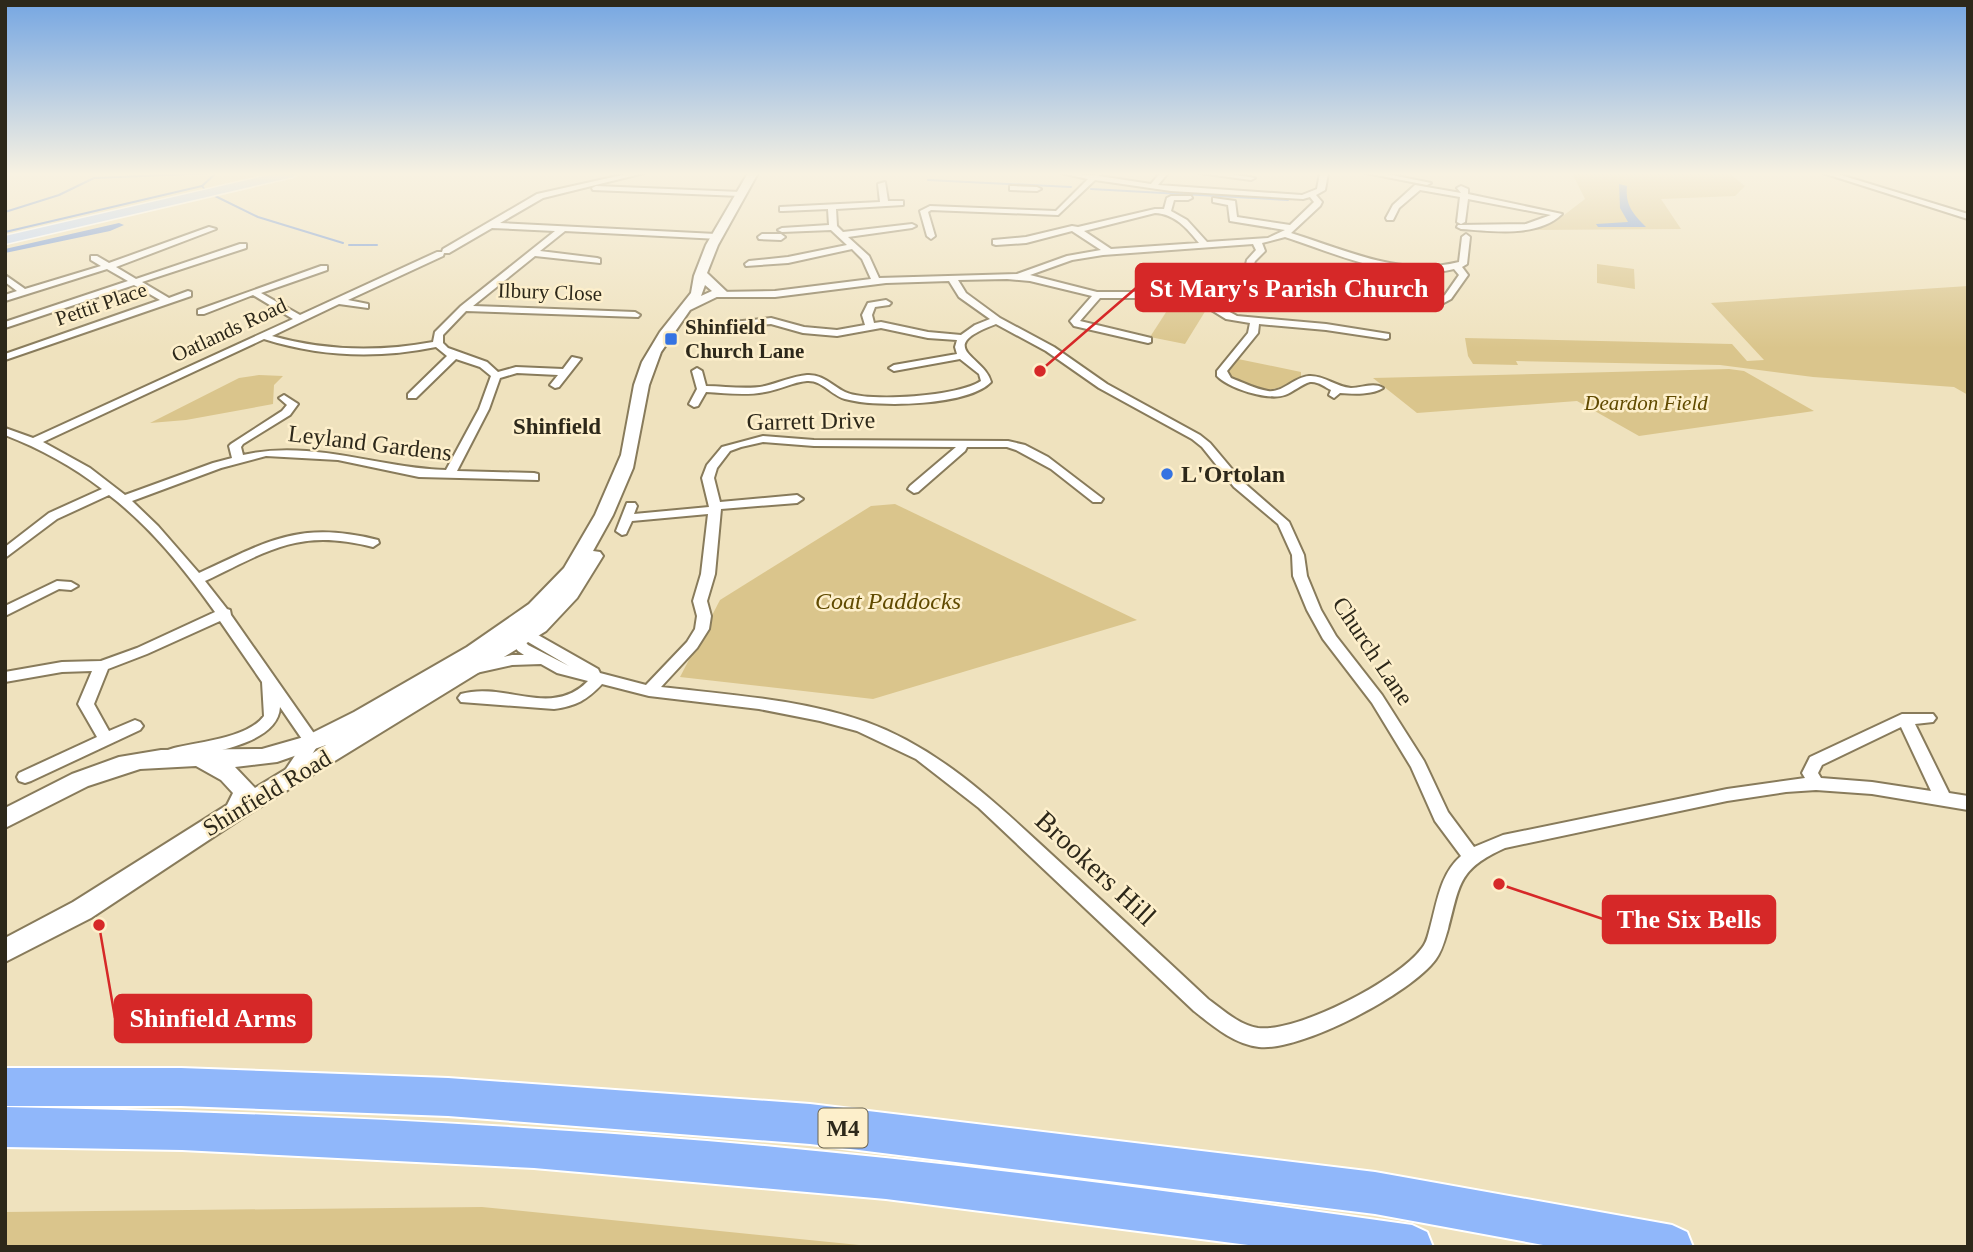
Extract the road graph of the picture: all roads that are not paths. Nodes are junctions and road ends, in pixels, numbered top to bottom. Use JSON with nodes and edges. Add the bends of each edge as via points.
{"nodes":[{"id":1,"x":42,"y":231,"type":"edge"},
{"id":2,"x":206,"y":231,"type":"edge"},
{"id":3,"x":480,"y":231,"type":"edge"},
{"id":4,"x":560,"y":231,"type":"edge"},
{"id":5,"x":609,"y":231,"type":"edge"},
{"id":6,"x":719,"y":231,"type":"edge"},
{"id":7,"x":782,"y":231,"type":"edge"},
{"id":8,"x":808,"y":231,"type":"edge"},
{"id":9,"x":839,"y":231,"type":"edge"},
{"id":10,"x":865,"y":231,"type":"edge"},
{"id":11,"x":993,"y":231,"type":"dead end"},
{"id":12,"x":1063,"y":231,"type":"edge"},
{"id":13,"x":1078,"y":231,"type":"edge"},
{"id":14,"x":1194,"y":231,"type":"edge"},
{"id":15,"x":1287,"y":231,"type":"edge"},
{"id":16,"x":1289,"y":231,"type":"edge"},
{"id":17,"x":842,"y":234,"type":"junction"},
{"id":18,"x":167,"y":235,"type":"dead end"},
{"id":19,"x":782,"y":236,"type":"junction"},
{"id":20,"x":716,"y":237,"type":"junction"},
{"id":21,"x":762,"y":237,"type":"dead end"},
{"id":22,"x":1466,"y":237,"type":"dead end"},
{"id":23,"x":5,"y":240,"type":"edge"},
{"id":24,"x":181,"y":241,"type":"junction"},
{"id":25,"x":1257,"y":242,"type":"junction"},
{"id":26,"x":243,"y":246,"type":"dead end"},
{"id":27,"x":854,"y":246,"type":"junction"},
{"id":28,"x":1206,"y":246,"type":"junction"},
{"id":29,"x":1109,"y":251,"type":"junction"},
{"id":30,"x":532,"y":253,"type":"junction"},
{"id":31,"x":94,"y":258,"type":"dead end"},
{"id":32,"x":597,"y":261,"type":"dead end"},
{"id":33,"x":749,"y":264,"type":"dead end"},
{"id":34,"x":108,"y":266,"type":"junction"},
{"id":35,"x":1456,"y":266,"type":"junction"},
{"id":36,"x":1164,"y":269,"type":"dead end"},
{"id":37,"x":317,"y":271,"type":"dead end"},
{"id":38,"x":16,"y":272,"type":"dead end"},
{"id":39,"x":5,"y":276,"type":"edge"},
{"id":40,"x":1020,"y":276,"type":"junction"},
{"id":41,"x":953,"y":279,"type":"junction"},
{"id":42,"x":876,"y":281,"type":"junction"},
{"id":43,"x":137,"y":283,"type":"junction"},
{"id":44,"x":24,"y":292,"type":"junction"},
{"id":45,"x":254,"y":292,"type":"junction"},
{"id":46,"x":709,"y":292,"type":"junction"},
{"id":47,"x":188,"y":294,"type":"dead end"},
{"id":48,"x":1176,"y":294,"type":"junction"},
{"id":49,"x":1097,"y":295,"type":"junction"},
{"id":50,"x":5,"y":298,"type":"edge"},
{"id":51,"x":338,"y":300,"type":"junction"},
{"id":52,"x":168,"y":301,"type":"junction"},
{"id":53,"x":886,"y":303,"type":"dead end"},
{"id":54,"x":365,"y":306,"type":"dead end"},
{"id":55,"x":464,"y":308,"type":"junction"},
{"id":56,"x":213,"y":315,"type":"dead end"},
{"id":57,"x":635,"y":315,"type":"dead end"},
{"id":58,"x":300,"y":319,"type":"junction"},
{"id":59,"x":997,"y":320,"type":"junction"},
{"id":60,"x":1255,"y":321,"type":"junction"},
{"id":61,"x":733,"y":325,"type":"dead end"},
{"id":62,"x":870,"y":325,"type":"junction"},
{"id":63,"x":5,"y":326,"type":"edge"},
{"id":64,"x":263,"y":336,"type":"junction"},
{"id":65,"x":1389,"y":337,"type":"dead end"},
{"id":66,"x":963,"y":338,"type":"junction"},
{"id":67,"x":1139,"y":341,"type":"dead end"},
{"id":68,"x":438,"y":344,"type":"junction"},
{"id":69,"x":453,"y":356,"type":"junction"},
{"id":70,"x":962,"y":356,"type":"junction"},
{"id":71,"x":5,"y":357,"type":"edge"},
{"id":72,"x":576,"y":359,"type":"dead end"},
{"id":73,"x":894,"y":368,"type":"dead end"},
{"id":74,"x":697,"y":371,"type":"dead end"},
{"id":75,"x":566,"y":372,"type":"junction"},
{"id":76,"x":496,"y":376,"type":"junction"},
{"id":77,"x":555,"y":385,"type":"dead end"},
{"id":78,"x":1378,"y":388,"type":"dead end"},
{"id":79,"x":702,"y":389,"type":"junction"},
{"id":80,"x":412,"y":396,"type":"dead end"},
{"id":81,"x":305,"y":400,"type":"dead end"},
{"id":82,"x":694,"y":404,"type":"dead end"},
{"id":83,"x":5,"y":431,"type":"edge"},
{"id":84,"x":34,"y":442,"type":"junction"},
{"id":85,"x":962,"y":443,"type":"junction"},
{"id":86,"x":238,"y":460,"type":"junction"},
{"id":87,"x":449,"y":475,"type":"junction"},
{"id":88,"x":534,"y":477,"type":"dead end"},
{"id":89,"x":112,"y":489,"type":"junction"},
{"id":90,"x":914,"y":489,"type":"dead end"},
{"id":91,"x":797,"y":499,"type":"dead end"},
{"id":92,"x":1097,"y":499,"type":"dead end"},
{"id":93,"x":124,"y":500,"type":"junction"},
{"id":94,"x":609,"y":501,"type":"junction"},
{"id":95,"x":715,"y":508,"type":"junction"},
{"id":96,"x":622,"y":531,"type":"dead end"},
{"id":97,"x":373,"y":543,"type":"dead end"},
{"id":98,"x":5,"y":554,"type":"edge"},
{"id":99,"x":198,"y":579,"type":"junction"},
{"id":100,"x":62,"y":584,"type":"dead end"},
{"id":101,"x":5,"y":612,"type":"edge"},
{"id":102,"x":225,"y":613,"type":"junction"},
{"id":103,"x":529,"y":639,"type":"junction"},
{"id":104,"x":102,"y":666,"type":"junction"},
{"id":105,"x":472,"y":669,"type":"junction"},
{"id":106,"x":5,"y":677,"type":"edge"},
{"id":107,"x":600,"y":678,"type":"junction"},
{"id":108,"x":269,"y":680,"type":"junction"},
{"id":109,"x":649,"y":691,"type":"junction"},
{"id":110,"x":466,"y":698,"type":"dead end"},
{"id":111,"x":1928,"y":718,"type":"dead end"},
{"id":112,"x":1905,"y":719,"type":"junction"},
{"id":113,"x":135,"y":726,"type":"dead end"},
{"id":114,"x":105,"y":738,"type":"junction"},
{"id":115,"x":312,"y":742,"type":"junction"},
{"id":116,"x":163,"y":757,"type":"junction"},
{"id":117,"x":200,"y":759,"type":"junction"},
{"id":118,"x":25,"y":777,"type":"dead end"},
{"id":119,"x":283,"y":783,"type":"junction"},
{"id":120,"x":1816,"y":784,"type":"junction"},
{"id":121,"x":1943,"y":799,"type":"junction"},
{"id":122,"x":1968,"y":803,"type":"edge"},
{"id":123,"x":234,"y":812,"type":"junction"},
{"id":124,"x":5,"y":819,"type":"edge"},
{"id":125,"x":1471,"y":856,"type":"junction"},
{"id":126,"x":6,"y":951,"type":"edge"},
{"id":127,"x":5,"y":1087,"type":"edge"},
{"id":128,"x":5,"y":1128,"type":"edge"},
{"id":129,"x":1412,"y":1247,"type":"edge"},
{"id":130,"x":1672,"y":1247,"type":"edge"}],
"edges":[{"from":1,"to":23,"type":"main road"},
{"from":2,"to":24,"type":"street"},
{"from":3,"to":51,"type":"street","name":"Oatlands Road"},
{"from":4,"to":30,"type":"street"},
{"from":5,"to":20,"type":"street"},
{"from":6,"to":20,"type":"main road"},
{"from":7,"to":19,"type":"street"},
{"from":8,"to":19,"type":"street"},
{"from":9,"to":17,"type":"street"},
{"from":10,"to":17,"type":"street"},
{"from":11,"to":12,"type":"street","via":[[996,244]]},
{"from":13,"to":29,"type":"street"},
{"from":14,"to":28,"type":"street"},
{"from":15,"to":25,"type":"street"},
{"from":16,"to":35,"type":"street","via":[[1381,265],[1414,269]]},
{"from":17,"to":27,"type":"street"},
{"from":18,"to":24,"type":"street"},
{"from":19,"to":21,"type":"street"},
{"from":20,"to":46,"type":"main road","via":[[698,278]]},
{"from":22,"to":35,"type":"street","via":[[1465,261]]},
{"from":24,"to":34,"type":"street"},
{"from":25,"to":28,"type":"street"},
{"from":25,"to":35,"type":"street","via":[[1261,251],[1247,271],[1338,291],[1442,301],[1464,275]]},
{"from":26,"to":43,"type":"street"},
{"from":27,"to":33,"type":"street","via":[[762,267]]},
{"from":27,"to":42,"type":"street"},
{"from":28,"to":29,"type":"street"},
{"from":29,"to":40,"type":"street","via":[[1070,258]]},
{"from":30,"to":32,"type":"street"},
{"from":30,"to":55,"type":"street"},
{"from":31,"to":34,"type":"street"},
{"from":34,"to":43,"type":"street"},
{"from":34,"to":44,"type":"street"},
{"from":36,"to":48,"type":"street","via":[[1186,270]]},
{"from":37,"to":45,"type":"street"},
{"from":38,"to":39,"type":"street"},
{"from":39,"to":44,"type":"street"},
{"from":40,"to":41,"type":"street"},
{"from":40,"to":49,"type":"street"},
{"from":41,"to":42,"type":"street"},
{"from":41,"to":59,"type":"street","name":"Church Lane","via":[[962,295]]},
{"from":42,"to":46,"type":"street","via":[[754,295]]},
{"from":43,"to":52,"type":"street"},
{"from":43,"to":63,"type":"street"},
{"from":44,"to":50,"type":"street"},
{"from":45,"to":56,"type":"street","via":[[197,310]]},
{"from":45,"to":58,"type":"street"},
{"from":46,"to":94,"type":"main road","via":[[683,310],[646,370],[629,455]]},
{"from":47,"to":52,"type":"street","name":"Pettit Place"},
{"from":48,"to":49,"type":"street"},
{"from":48,"to":60,"type":"street","via":[[1201,297],[1222,315]]},
{"from":49,"to":67,"type":"street","via":[[1091,307],[1077,317],[1077,324]]},
{"from":51,"to":54,"type":"street"},
{"from":51,"to":58,"type":"street","name":"Oatlands Road"},
{"from":52,"to":71,"type":"street","name":"Pettit Place"},
{"from":53,"to":62,"type":"street","via":[[865,304]]},
{"from":55,"to":57,"type":"street","name":"Ilbury Close"},
{"from":55,"to":68,"type":"street","via":[[438,334]]},
{"from":58,"to":64,"type":"street","name":"Oatlands Road"},
{"from":59,"to":66,"type":"street"},
{"from":59,"to":125,"type":"street","name":"Church Lane","via":[[1196,437],[1238,484],[1278,516],[1330,639],[1377,699],[1418,765],[1441,816]]},
{"from":60,"to":65,"type":"street"},
{"from":60,"to":78,"type":"street","via":[[1253,332],[1222,371],[1227,380],[1267,394],[1309,379],[1325,382],[1335,393]]},
{"from":61,"to":62,"type":"street","via":[[773,318],[822,336]]},
{"from":62,"to":66,"type":"street"},
{"from":64,"to":68,"type":"street","via":[[295,347],[395,353]]},
{"from":64,"to":84,"type":"street","name":"Oatlands Road"},
{"from":66,"to":70,"type":"street"},
{"from":68,"to":69,"type":"street"},
{"from":69,"to":76,"type":"street","via":[[482,363]]},
{"from":69,"to":80,"type":"street"},
{"from":70,"to":73,"type":"street"},
{"from":70,"to":79,"type":"street","via":[[984,373],[982,387],[926,399],[851,397],[823,381],[807,378],[762,390]]},
{"from":72,"to":75,"type":"street"},
{"from":74,"to":79,"type":"street"},
{"from":75,"to":76,"type":"street","via":[[516,370]]},
{"from":75,"to":77,"type":"street"},
{"from":76,"to":87,"type":"street"},
{"from":79,"to":82,"type":"street"},
{"from":81,"to":86,"type":"street","via":[[288,401],[286,413],[239,442],[235,446]]},
{"from":83,"to":84,"type":"street"},
{"from":84,"to":89,"type":"street"},
{"from":85,"to":90,"type":"street","via":[[961,449]]},
{"from":85,"to":92,"type":"street","name":"Garrett Drive","via":[[1023,447]]},
{"from":85,"to":95,"type":"street","name":"Garrett Drive","via":[[763,439],[738,444],[726,449],[711,467],[708,485]]},
{"from":86,"to":87,"type":"street","name":"Leyland Gardens","via":[[293,453]]},
{"from":86,"to":93,"type":"street","name":"Leyland Gardens"},
{"from":87,"to":88,"type":"street","name":"Leyland Gardens"},
{"from":89,"to":93,"type":"street"},
{"from":89,"to":98,"type":"street","via":[[53,516]]},
{"from":91,"to":95,"type":"street"},
{"from":93,"to":99,"type":"street"},
{"from":94,"to":103,"type":"main road","via":[[570,572],[543,602]]},
{"from":94,"to":103,"type":"main road","via":[[587,569]]},
{"from":95,"to":96,"type":"street","via":[[629,512]]},
{"from":95,"to":109,"type":"street","name":"Garrett Drive","via":[[708,574],[700,601],[702,629]]},
{"from":97,"to":99,"type":"street","via":[[353,536],[309,533]]},
{"from":99,"to":102,"type":"street"},
{"from":100,"to":101,"type":"street"},
{"from":102,"to":104,"type":"street"},
{"from":102,"to":108,"type":"street"},
{"from":103,"to":105,"type":"main road","name":"Shinfield Road"},
{"from":103,"to":105,"type":"street","name":"Brookers Hill","via":[[512,660]]},
{"from":103,"to":107,"type":"street","name":"Brookers Hill","via":[[562,669]]},
{"from":103,"to":115,"type":"main road","name":"Shinfield Road"},
{"from":104,"to":106,"type":"street","via":[[55,667]]},
{"from":104,"to":114,"type":"street","via":[[86,704]]},
{"from":105,"to":119,"type":"main road","name":"Shinfield Road"},
{"from":107,"to":109,"type":"street","name":"Brookers Hill"},
{"from":107,"to":110,"type":"street","via":[[570,701],[526,704],[482,695]]},
{"from":108,"to":115,"type":"street"},
{"from":108,"to":116,"type":"street","via":[[272,713],[264,726],[235,740]]},
{"from":109,"to":125,"type":"street","name":"Brookers Hill","via":[[820,715],[862,727],[922,755],[985,803],[1201,1005],[1229,1026],[1259,1038],[1315,1025],[1378,994],[1414,968],[1429,953],[1455,873]]},
{"from":111,"to":112,"type":"street"},
{"from":112,"to":120,"type":"street","via":[[1816,761],[1810,774]]},
{"from":112,"to":121,"type":"street"},
{"from":113,"to":114,"type":"street"},
{"from":114,"to":118,"type":"street"},
{"from":115,"to":117,"type":"main road","name":"Shinfield Road","via":[[250,759]]},
{"from":115,"to":119,"type":"street"},
{"from":116,"to":117,"type":"main road","name":"Shinfield Road"},
{"from":116,"to":124,"type":"main road","name":"Shinfield Road","via":[[102,770]]},
{"from":117,"to":123,"type":"main road","via":[[229,774],[245,791]]},
{"from":119,"to":123,"type":"main road","name":"Shinfield Road"},
{"from":120,"to":121,"type":"street"},
{"from":120,"to":125,"type":"street","via":[[1751,790],[1554,831],[1503,842]]},
{"from":121,"to":122,"type":"street"},
{"from":123,"to":126,"type":"main road","name":"Shinfield Road","via":[[82,910]]},
{"from":127,"to":130,"type":"highway","number":"M4","via":[[181,1087],[448,1097],[810,1124],[1375,1193]]},
{"from":128,"to":129,"type":"highway","number":"M4","via":[[180,1129],[423,1140],[789,1169],[1184,1212]]}]}
